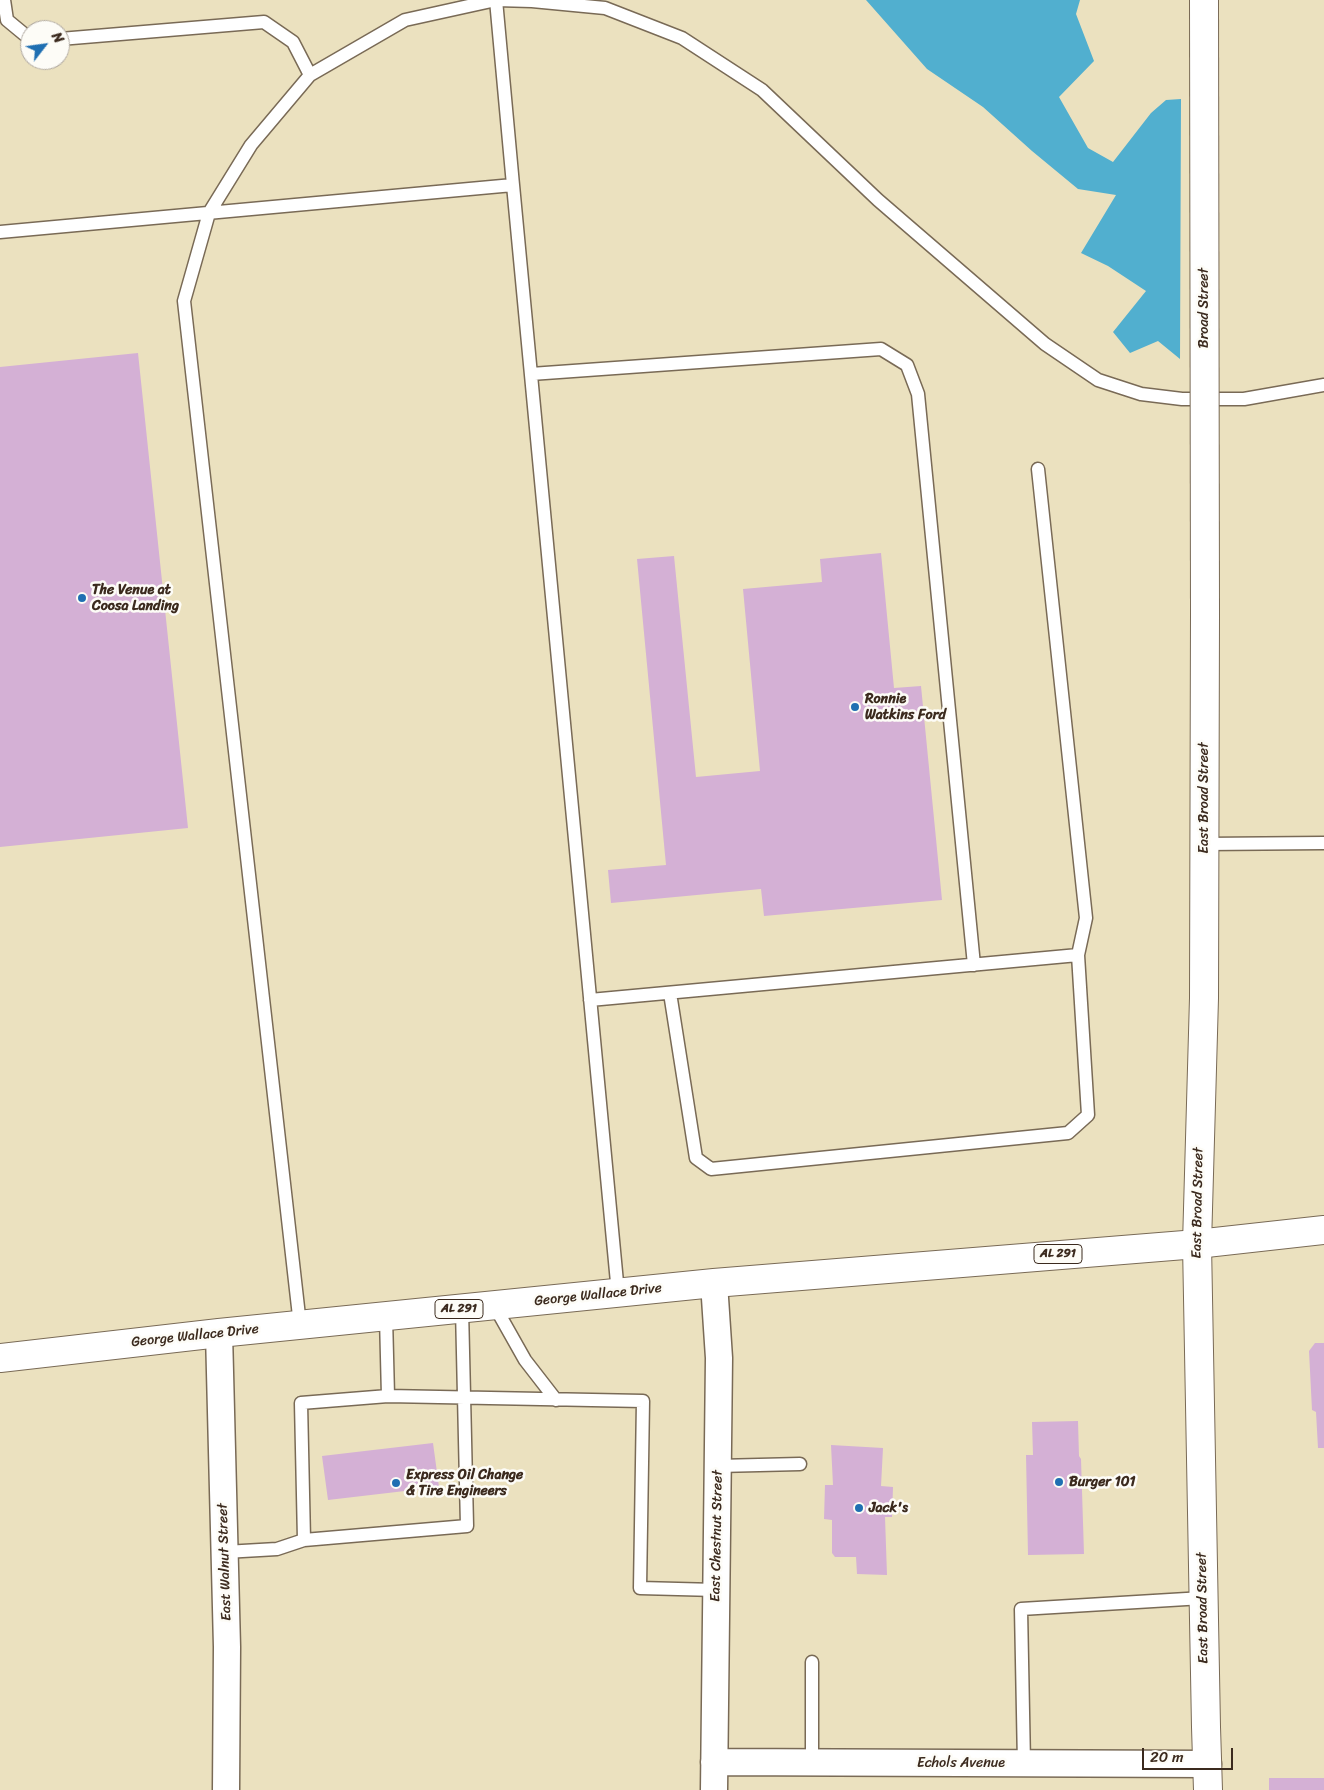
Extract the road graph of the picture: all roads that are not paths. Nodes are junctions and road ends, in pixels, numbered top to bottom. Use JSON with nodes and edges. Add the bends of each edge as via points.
{"nodes":[{"id":1,"x":4,"y":0,"type":"edge"},
{"id":2,"x":496,"y":0,"type":"edge"},
{"id":3,"x":1204,"y":0,"type":"edge"},
{"id":4,"x":20,"y":30,"type":"edge"},
{"id":5,"x":70,"y":38,"type":"edge"},
{"id":6,"x":310,"y":75,"type":"junction"},
{"id":7,"x":513,"y":185,"type":"junction"},
{"id":8,"x":209,"y":213,"type":"junction"},
{"id":9,"x":0,"y":232,"type":"edge"},
{"id":10,"x":531,"y":374,"type":"junction"},
{"id":11,"x":1324,"y":385,"type":"edge"},
{"id":12,"x":1038,"y":469,"type":"dead end"},
{"id":13,"x":1205,"y":615,"type":"joint"},
{"id":14,"x":1324,"y":843,"type":"edge"},
{"id":15,"x":1204,"y":844,"type":"junction"},
{"id":16,"x":1078,"y":955,"type":"junction"},
{"id":17,"x":974,"y":965,"type":"junction"},
{"id":18,"x":670,"y":993,"type":"junction"},
{"id":19,"x":590,"y":1000,"type":"junction"},
{"id":20,"x":1324,"y":1230,"type":"edge"},
{"id":21,"x":1197,"y":1244,"type":"junction"},
{"id":22,"x":714,"y":1283,"type":"junction"},
{"id":23,"x":618,"y":1293,"type":"junction"},
{"id":24,"x":494,"y":1306,"type":"junction"},
{"id":25,"x":462,"y":1308,"type":"junction"},
{"id":26,"x":386,"y":1317,"type":"junction"},
{"id":27,"x":300,"y":1325,"type":"junction"},
{"id":28,"x":219,"y":1333,"type":"junction"},
{"id":29,"x":0,"y":1358,"type":"edge"},
{"id":30,"x":388,"y":1396,"type":"junction"},
{"id":31,"x":464,"y":1398,"type":"junction"},
{"id":32,"x":556,"y":1400,"type":"junction"},
{"id":33,"x":800,"y":1464,"type":"dead end"},
{"id":34,"x":718,"y":1466,"type":"junction"},
{"id":35,"x":304,"y":1540,"type":"junction"},
{"id":36,"x":225,"y":1552,"type":"junction"},
{"id":37,"x":716,"y":1590,"type":"junction"},
{"id":38,"x":1203,"y":1598,"type":"junction"},
{"id":39,"x":812,"y":1662,"type":"dead end"},
{"id":40,"x":714,"y":1762,"type":"junction"},
{"id":41,"x":812,"y":1762,"type":"junction"},
{"id":42,"x":1024,"y":1764,"type":"junction"},
{"id":43,"x":1208,"y":1777,"type":"edge"},
{"id":44,"x":226,"y":1790,"type":"edge"},
{"id":45,"x":714,"y":1790,"type":"edge"}],
"edges":[{"from":1,"to":4,"type":"lane","via":[[8,20]]},
{"from":2,"to":6,"type":"lane","via":[[405,20]]},
{"from":2,"to":7,"type":"lane"},
{"from":2,"to":11,"type":"lane","via":[[604,8],[682,38],[762,90],[878,200],[1045,344],[1098,380],[1141,394],[1182,399],[1244,399]]},
{"from":3,"to":13,"type":"main road","name":"Broad Street","bridge":true},
{"from":5,"to":6,"type":"lane","via":[[264,22],[293,42]]},
{"from":6,"to":8,"type":"lane","via":[[252,145]]},
{"from":7,"to":8,"type":"lane"},
{"from":7,"to":10,"type":"lane"},
{"from":8,"to":9,"type":"lane"},
{"from":8,"to":27,"type":"lane","via":[[184,302]]},
{"from":10,"to":17,"type":"lane","via":[[881,349],[907,365],[918,394]]},
{"from":10,"to":19,"type":"lane"},
{"from":12,"to":16,"type":"lane","via":[[1086,918]]},
{"from":13,"to":15,"type":"main road","name":"East Broad Street"},
{"from":14,"to":15,"type":"lane"},
{"from":15,"to":21,"type":"main road","name":"East Broad Street","via":[[1204,998]]},
{"from":16,"to":17,"type":"lane"},
{"from":16,"to":18,"type":"lane","via":[[1088,1115],[1068,1133],[711,1169],[696,1158]]},
{"from":17,"to":18,"type":"lane"},
{"from":18,"to":19,"type":"lane"},
{"from":19,"to":23,"type":"lane"},
{"from":20,"to":21,"type":"main road","number":"AL 291"},
{"from":21,"to":22,"type":"main road","name":"George Wallace Drive","number":"AL 291"},
{"from":21,"to":38,"type":"main road","name":"East Broad Street"},
{"from":22,"to":23,"type":"main road","name":"George Wallace Drive","number":"AL 291"},
{"from":22,"to":34,"type":"street","name":"East Chestnut Street","via":[[719,1358]]},
{"from":23,"to":24,"type":"main road","name":"George Wallace Drive","number":"AL 291"},
{"from":24,"to":25,"type":"main road","name":"George Wallace Drive","number":"AL 291"},
{"from":24,"to":32,"type":"lane","via":[[525,1360]]},
{"from":25,"to":26,"type":"main road","name":"George Wallace Drive","number":"AL 291"},
{"from":25,"to":31,"type":"lane"},
{"from":26,"to":27,"type":"main road","name":"George Wallace Drive","number":"AL 291"},
{"from":26,"to":30,"type":"lane"},
{"from":27,"to":28,"type":"main road","name":"George Wallace Drive","number":"AL 291"},
{"from":28,"to":29,"type":"main road","name":"George Wallace Drive","number":"AL 291"},
{"from":28,"to":36,"type":"street","name":"East Walnut Street"},
{"from":30,"to":31,"type":"lane"},
{"from":30,"to":35,"type":"lane","via":[[301,1403]]},
{"from":31,"to":32,"type":"lane"},
{"from":31,"to":35,"type":"lane","via":[[468,1526]]},
{"from":32,"to":37,"type":"lane","via":[[643,1401],[640,1588]]},
{"from":33,"to":34,"type":"lane"},
{"from":34,"to":37,"type":"street","name":"East Chestnut Street"},
{"from":35,"to":36,"type":"lane","via":[[277,1548]]},
{"from":36,"to":44,"type":"street","name":"East Walnut Street"},
{"from":37,"to":40,"type":"street","name":"East Chestnut Street"},
{"from":38,"to":42,"type":"lane","via":[[1020,1609]]},
{"from":38,"to":43,"type":"main road","name":"East Broad Street"},
{"from":39,"to":41,"type":"lane"},
{"from":40,"to":41,"type":"street","name":"Echols Avenue"},
{"from":40,"to":45,"type":"street","name":"East Chestnut Street"},
{"from":41,"to":42,"type":"street","name":"Echols Avenue"},
{"from":42,"to":43,"type":"street","name":"Echols Avenue"}]}
